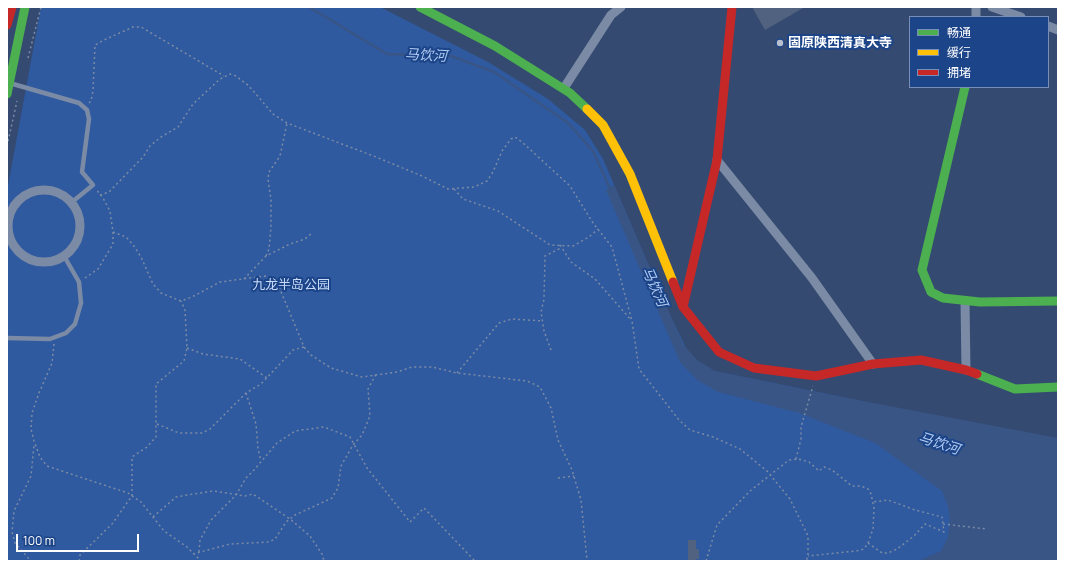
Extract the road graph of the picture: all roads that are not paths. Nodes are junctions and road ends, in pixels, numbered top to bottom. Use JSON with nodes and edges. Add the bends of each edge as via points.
{"nodes":[{"id":1,"x":25,"y":7,"type":"edge"},
{"id":2,"x":420,"y":7,"type":"edge"},
{"id":3,"x":732,"y":7,"type":"edge"},
{"id":4,"x":992,"y":7,"type":"edge"},
{"id":5,"x":617,"y":8,"type":"edge"},
{"id":6,"x":9,"y":12,"type":"edge"},
{"id":7,"x":1018,"y":16,"type":"edge"},
{"id":8,"x":7,"y":25,"type":"edge"},
{"id":9,"x":9,"y":83,"type":"junction"},
{"id":10,"x":564,"y":88,"type":"junction"},
{"id":11,"x":965,"y":88,"type":"edge"},
{"id":12,"x":7,"y":94,"type":"edge"},
{"id":13,"x":717,"y":160,"type":"junction"},
{"id":14,"x":72,"y":202,"type":"junction"},
{"id":15,"x":64,"y":256,"type":"junction"},
{"id":16,"x":965,"y":301,"type":"junction"},
{"id":17,"x":1058,"y":301,"type":"edge"},
{"id":18,"x":683,"y":307,"type":"junction"},
{"id":19,"x":7,"y":338,"type":"edge"},
{"id":20,"x":873,"y":364,"type":"junction"},
{"id":21,"x":966,"y":370,"type":"junction"},
{"id":22,"x":1058,"y":387,"type":"edge"}],
"edges":[{"from":1,"to":9,"type":"main road"},
{"from":2,"to":10,"type":"main road","via":[[495,46]]},
{"from":3,"to":13,"type":"main road"},
{"from":4,"to":7,"type":"street"},
{"from":5,"to":10,"type":"street"},
{"from":6,"to":8,"type":"main road"},
{"from":9,"to":12,"type":"main road"},
{"from":9,"to":14,"type":"lane","via":[[79,103],[87,110],[89,119],[82,172],[93,185]]},
{"from":10,"to":18,"type":"main road","via":[[603,125],[630,174]]},
{"from":11,"to":16,"type":"main road","via":[[922,270],[931,292],[943,298]]},
{"from":13,"to":18,"type":"main road"},
{"from":13,"to":20,"type":"street","via":[[812,278]]},
{"from":14,"to":15,"type":"street","via":[[80,220],[80,232],[77,243]]},
{"from":14,"to":15,"type":"street","via":[[61,193],[50,190],[37,190],[26,194],[16,203],[10,214],[8,226],[13,244],[26,257],[38,262],[49,262]]},
{"from":15,"to":19,"type":"lane","via":[[79,282],[80,303],[75,324],[66,333],[50,339]]},
{"from":16,"to":17,"type":"main road"},
{"from":16,"to":21,"type":"street"},
{"from":18,"to":20,"type":"main road","via":[[719,352],[754,368],[816,376]]},
{"from":20,"to":21,"type":"main road","via":[[921,360]]},
{"from":21,"to":22,"type":"main road","via":[[1015,389]]}]}
